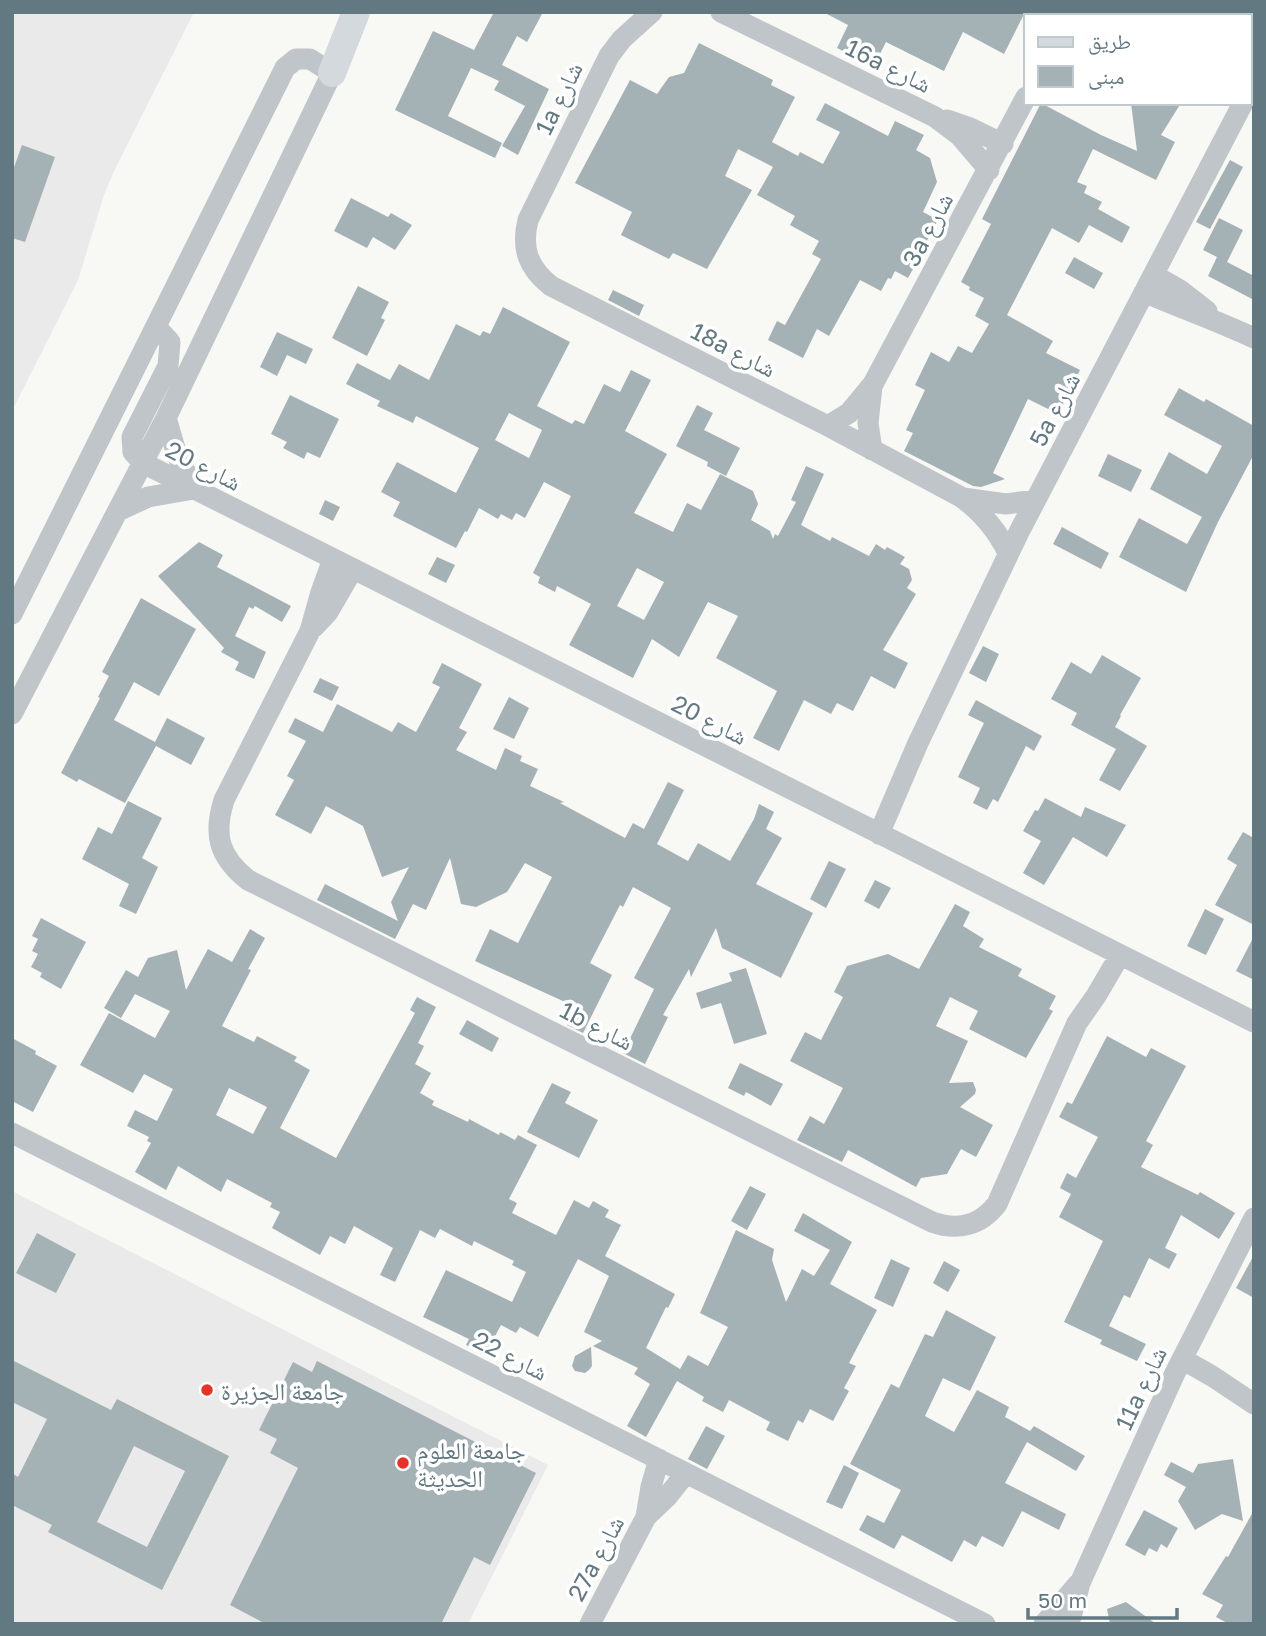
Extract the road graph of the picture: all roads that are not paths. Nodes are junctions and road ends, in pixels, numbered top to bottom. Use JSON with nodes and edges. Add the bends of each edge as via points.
{"nodes":[{"id":1,"x":356,"y":12,"type":"edge"},
{"id":2,"x":652,"y":12,"type":"edge"},
{"id":3,"x":721,"y":12,"type":"edge"},
{"id":4,"x":740,"y":18,"type":"edge"},
{"id":5,"x":332,"y":73,"type":"junction"},
{"id":6,"x":1024,"y":101,"type":"edge"},
{"id":7,"x":1242,"y":105,"type":"edge"},
{"id":8,"x":935,"y":117,"type":"junction"},
{"id":9,"x":1003,"y":144,"type":"junction"},
{"id":10,"x":989,"y":170,"type":"junction"},
{"id":11,"x":528,"y":220,"type":"joint"},
{"id":12,"x":1149,"y":284,"type":"junction"},
{"id":13,"x":156,"y":327,"type":"junction"},
{"id":14,"x":1254,"y":338,"type":"edge"},
{"id":15,"x":873,"y":384,"type":"junction"},
{"id":16,"x":166,"y":418,"type":"junction"},
{"id":17,"x":828,"y":426,"type":"junction"},
{"id":18,"x":872,"y":450,"type":"junction"},
{"id":19,"x":143,"y":463,"type":"junction"},
{"id":20,"x":194,"y":489,"type":"junction"},
{"id":21,"x":961,"y":497,"type":"junction"},
{"id":22,"x":1035,"y":500,"type":"junction"},
{"id":23,"x":120,"y":510,"type":"junction"},
{"id":24,"x":1009,"y":553,"type":"junction"},
{"id":25,"x":333,"y":559,"type":"junction"},
{"id":26,"x":353,"y":569,"type":"junction"},
{"id":27,"x":12,"y":614,"type":"edge"},
{"id":28,"x":310,"y":631,"type":"junction"},
{"id":29,"x":12,"y":714,"type":"edge"},
{"id":30,"x":872,"y":830,"type":"junction"},
{"id":31,"x":1114,"y":952,"type":"junction"},
{"id":32,"x":1254,"y":1022,"type":"edge"},
{"id":33,"x":12,"y":1133,"type":"edge"},
{"id":34,"x":1254,"y":1218,"type":"edge"},
{"id":35,"x":1179,"y":1366,"type":"junction"},
{"id":36,"x":1248,"y":1401,"type":"edge"},
{"id":37,"x":659,"y":1459,"type":"junction"},
{"id":38,"x":686,"y":1473,"type":"junction"},
{"id":39,"x":646,"y":1517,"type":"junction"},
{"id":40,"x":1080,"y":1583,"type":"junction"},
{"id":41,"x":590,"y":1624,"type":"edge"},
{"id":42,"x":985,"y":1624,"type":"edge"},
{"id":43,"x":1044,"y":1624,"type":"edge"},
{"id":44,"x":1069,"y":1624,"type":"edge"}],
"edges":[{"from":1,"to":5,"type":"main road"},
{"from":2,"to":11,"type":"street","name":"1a شارع","via":[[609,56]]},
{"from":3,"to":4,"type":"street","name":"16a شارع"},
{"from":4,"to":8,"type":"street","name":"16a شارع"},
{"from":5,"to":13,"type":"street","via":[[303,57],[285,68]]},
{"from":5,"to":16,"type":"street"},
{"from":6,"to":9,"type":"street","name":"3a شارع"},
{"from":7,"to":12,"type":"street","name":"5a شارع"},
{"from":8,"to":9,"type":"street","name":"16a شارع"},
{"from":8,"to":10,"type":"street","name":"16a شارع","via":[[959,135]]},
{"from":9,"to":10,"type":"street","name":"3a شارع"},
{"from":10,"to":15,"type":"street","name":"3a شارع"},
{"from":11,"to":17,"type":"street","name":"18a شارع","via":[[524,235],[527,257],[539,277],[551,286]]},
{"from":12,"to":14,"type":"street","via":[[1191,298],[1215,319]]},
{"from":12,"to":22,"type":"street","name":"5a شارع"},
{"from":13,"to":19,"type":"street","via":[[170,342],[170,359],[132,437],[133,452]]},
{"from":13,"to":27,"type":"street"},
{"from":15,"to":17,"type":"street","name":"3a شارع","via":[[858,405]]},
{"from":15,"to":18,"type":"street","name":"3a شارع","via":[[868,423]]},
{"from":16,"to":19,"type":"street"},
{"from":16,"to":20,"type":"street"},
{"from":17,"to":18,"type":"street","name":"18a شارع"},
{"from":18,"to":21,"type":"street","name":"18a شارع"},
{"from":19,"to":20,"type":"street","name":"شارع 20"},
{"from":19,"to":23,"type":"street"},
{"from":20,"to":23,"type":"street","via":[[148,497]]},
{"from":20,"to":25,"type":"street","name":"شارع 20"},
{"from":21,"to":22,"type":"street","name":"18a شارع","via":[[1006,504]]},
{"from":21,"to":24,"type":"street","name":"18a شارع","via":[[993,527]]},
{"from":22,"to":24,"type":"street","name":"5a شارع"},
{"from":23,"to":29,"type":"street"},
{"from":24,"to":30,"type":"street","name":"5a شارع","via":[[918,743],[897,771]]},
{"from":25,"to":26,"type":"street","name":"شارع 20"},
{"from":25,"to":28,"type":"street","name":"1b شارع"},
{"from":26,"to":28,"type":"street","name":"1b شارع","via":[[328,612]]},
{"from":26,"to":30,"type":"street","name":"شارع 20"},
{"from":28,"to":31,"type":"street","name":"1b شارع","via":[[218,817],[223,853],[234,869],[248,880],[943,1226],[980,1221],[997,1204],[1077,1023],[1086,991]]},
{"from":30,"to":31,"type":"street","name":"شارع 20"},
{"from":31,"to":32,"type":"street","name":"شارع 20"},
{"from":33,"to":37,"type":"street","name":"شارع 22"},
{"from":34,"to":35,"type":"street","name":"11a شارع"},
{"from":35,"to":36,"type":"street","via":[[1212,1376]]},
{"from":35,"to":40,"type":"street","name":"11a شارع"},
{"from":37,"to":38,"type":"street","name":"شارع 22"},
{"from":37,"to":39,"type":"street","name":"27a شارع"},
{"from":38,"to":39,"type":"street","name":"27a شارع"},
{"from":38,"to":42,"type":"street","name":"شارع 22"},
{"from":39,"to":41,"type":"street","name":"27a شارع"},
{"from":40,"to":43,"type":"street","name":"11a شارع"},
{"from":40,"to":44,"type":"street","name":"11a شارع"}]}
